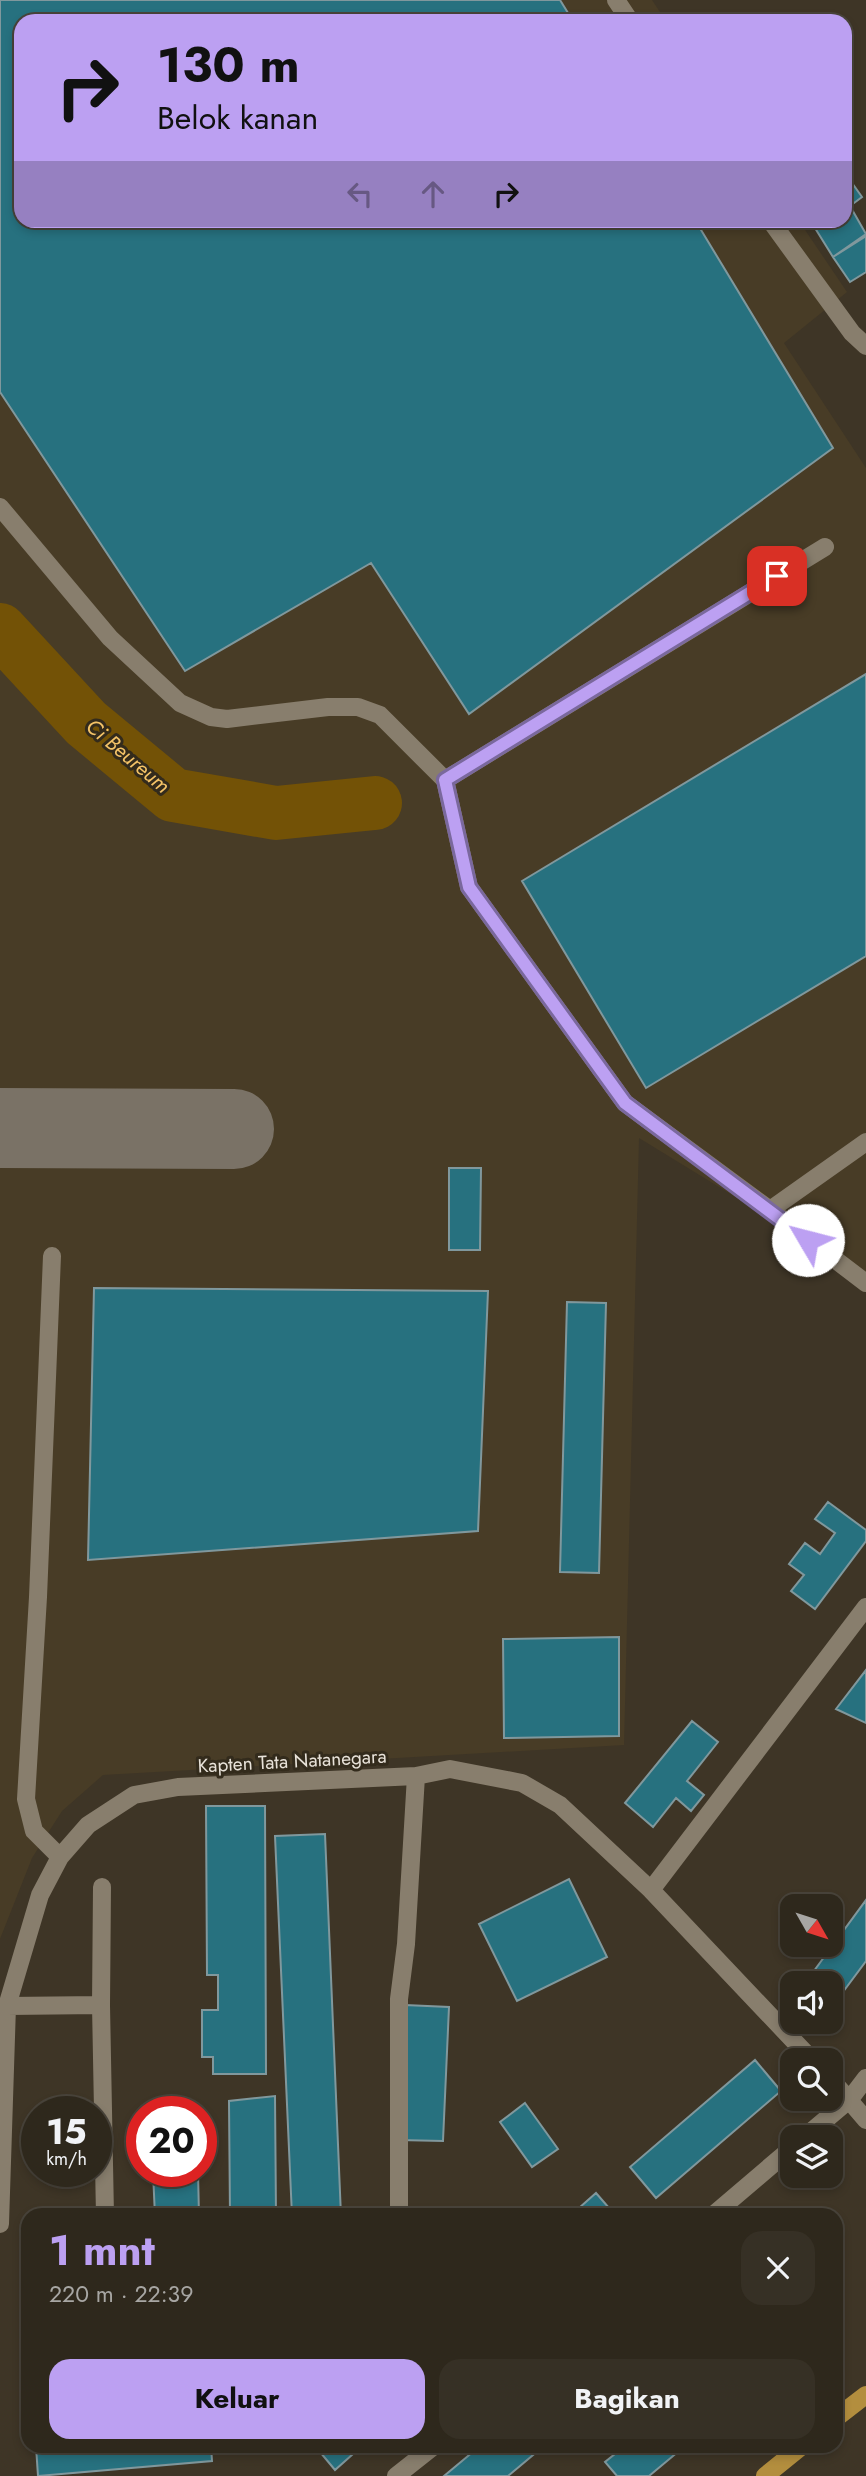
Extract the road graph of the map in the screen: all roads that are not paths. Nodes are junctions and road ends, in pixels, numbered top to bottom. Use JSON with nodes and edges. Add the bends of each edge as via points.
{"nodes":[{"id":1,"x":776,"y":228,"type":"edge"},
{"id":2,"x":866,"y":346,"type":"edge"},
{"id":3,"x":0,"y":507,"type":"edge"},
{"id":4,"x":825,"y":547,"type":"dead end"},
{"id":5,"x":445,"y":780,"type":"junction"},
{"id":6,"x":866,"y":1142,"type":"edge"},
{"id":7,"x":770,"y":1210,"type":"junction"},
{"id":8,"x":52,"y":1256,"type":"dead end"},
{"id":9,"x":866,"y":1283,"type":"edge"},
{"id":10,"x":866,"y":1607,"type":"edge"},
{"id":11,"x":416,"y":1776,"type":"junction"},
{"id":12,"x":60,"y":1857,"type":"junction"},
{"id":13,"x":102,"y":1888,"type":"dead end"},
{"id":14,"x":650,"y":1890,"type":"junction"},
{"id":15,"x":102,"y":2005,"type":"junction"},
{"id":16,"x":7,"y":2006,"type":"junction"},
{"id":17,"x":801,"y":2048,"type":"edge"},
{"id":18,"x":866,"y":2078,"type":"edge"},
{"id":19,"x":843,"y":2092,"type":"edge"},
{"id":20,"x":850,"y":2099,"type":"junction"},
{"id":21,"x":866,"y":2120,"type":"edge"},
{"id":22,"x":819,"y":2125,"type":"edge"},
{"id":23,"x":780,"y":2158,"type":"edge"},
{"id":24,"x":105,"y":2208,"type":"edge"},
{"id":25,"x":398,"y":2208,"type":"edge"},
{"id":26,"x":721,"y":2208,"type":"edge"},
{"id":27,"x":0,"y":2224,"type":"edge"},
{"id":28,"x":866,"y":2395,"type":"edge"},
{"id":29,"x":843,"y":2413,"type":"edge"},
{"id":30,"x":424,"y":2453,"type":"edge"},
{"id":31,"x":793,"y":2453,"type":"edge"},
{"id":32,"x":396,"y":2476,"type":"edge"},
{"id":33,"x":765,"y":2476,"type":"edge"}],
"edges":[{"from":1,"to":2,"type":"street"},
{"from":3,"to":5,"type":"street","via":[[110,638],[180,703],[227,719],[358,707],[380,715]]},
{"from":4,"to":5,"type":"street"},
{"from":5,"to":7,"type":"street","via":[[469,887],[625,1103]]},
{"from":6,"to":7,"type":"street"},
{"from":7,"to":9,"type":"street"},
{"from":8,"to":12,"type":"street","via":[[26,1799],[34,1831]]},
{"from":10,"to":14,"type":"street"},
{"from":11,"to":12,"type":"street","name":"Kapten Tata Natanegara","via":[[178,1787],[134,1796],[88,1825]]},
{"from":11,"to":14,"type":"street","name":"Kapten Tata Natanegara","via":[[450,1769],[522,1783],[560,1805]]},
{"from":11,"to":25,"type":"street","via":[[399,1998]]},
{"from":12,"to":16,"type":"street","name":"Kapten Tata Natanegara","via":[[40,1895]]},
{"from":13,"to":15,"type":"street"},
{"from":14,"to":17,"type":"street","name":"Kapten Tata Natanegara"},
{"from":15,"to":16,"type":"street"},
{"from":15,"to":24,"type":"street"},
{"from":16,"to":27,"type":"street","name":"Kapten Tata Natanegara"},
{"from":18,"to":20,"type":"street"},
{"from":19,"to":20,"type":"street"},
{"from":20,"to":21,"type":"street"},
{"from":20,"to":22,"type":"street"},
{"from":23,"to":26,"type":"street"},
{"from":28,"to":29,"type":"main road"},
{"from":30,"to":32,"type":"street"},
{"from":31,"to":33,"type":"main road"}]}
